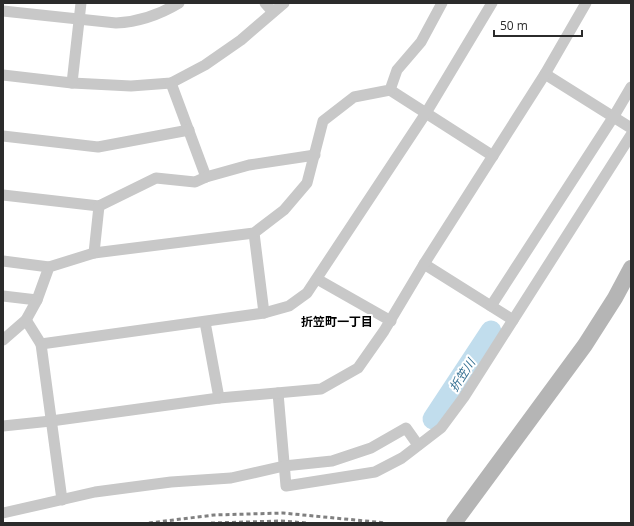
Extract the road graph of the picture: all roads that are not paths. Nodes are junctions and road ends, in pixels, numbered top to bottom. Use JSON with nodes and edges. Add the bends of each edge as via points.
{"nodes":[{"id":1,"x":80,"y":3,"type":"edge"},
{"id":2,"x":179,"y":3,"type":"edge"},
{"id":3,"x":265,"y":3,"type":"edge"},
{"id":4,"x":284,"y":3,"type":"edge"},
{"id":5,"x":442,"y":3,"type":"edge"},
{"id":6,"x":492,"y":3,"type":"edge"},
{"id":7,"x":586,"y":3,"type":"edge"},
{"id":8,"x":3,"y":11,"type":"edge"},
{"id":9,"x":273,"y":12,"type":"junction"},
{"id":10,"x":79,"y":20,"type":"junction"},
{"id":11,"x":545,"y":74,"type":"junction"},
{"id":12,"x":3,"y":75,"type":"edge"},
{"id":13,"x":72,"y":83,"type":"junction"},
{"id":14,"x":171,"y":83,"type":"junction"},
{"id":15,"x":631,"y":87,"type":"edge"},
{"id":16,"x":390,"y":90,"type":"junction"},
{"id":17,"x":426,"y":113,"type":"junction"},
{"id":18,"x":614,"y":116,"type":"junction"},
{"id":19,"x":631,"y":128,"type":"edge"},
{"id":20,"x":189,"y":130,"type":"junction"},
{"id":21,"x":631,"y":135,"type":"edge"},
{"id":22,"x":3,"y":136,"type":"edge"},
{"id":23,"x":315,"y":155,"type":"junction"},
{"id":24,"x":493,"y":156,"type":"junction"},
{"id":25,"x":206,"y":177,"type":"junction"},
{"id":26,"x":3,"y":195,"type":"edge"},
{"id":27,"x":99,"y":206,"type":"junction"},
{"id":28,"x":254,"y":232,"type":"junction"},
{"id":29,"x":94,"y":253,"type":"junction"},
{"id":30,"x":3,"y":261,"type":"edge"},
{"id":31,"x":424,"y":264,"type":"junction"},
{"id":32,"x":49,"y":267,"type":"junction"},
{"id":33,"x":631,"y":268,"type":"edge"},
{"id":34,"x":318,"y":278,"type":"junction"},
{"id":35,"x":3,"y":296,"type":"edge"},
{"id":36,"x":37,"y":300,"type":"junction"},
{"id":37,"x":492,"y":306,"type":"junction"},
{"id":38,"x":264,"y":314,"type":"junction"},
{"id":39,"x":26,"y":320,"type":"junction"},
{"id":40,"x":513,"y":320,"type":"junction"},
{"id":41,"x":391,"y":321,"type":"junction"},
{"id":42,"x":205,"y":322,"type":"junction"},
{"id":43,"x":3,"y":340,"type":"edge"},
{"id":44,"x":41,"y":344,"type":"junction"},
{"id":45,"x":278,"y":392,"type":"junction"},
{"id":46,"x":219,"y":398,"type":"junction"},
{"id":47,"x":51,"y":421,"type":"junction"},
{"id":48,"x":3,"y":426,"type":"edge"},
{"id":49,"x":418,"y":445,"type":"junction"},
{"id":50,"x":284,"y":466,"type":"junction"},
{"id":51,"x":62,"y":500,"type":"junction"},
{"id":52,"x":3,"y":513,"type":"edge"},
{"id":53,"x":454,"y":523,"type":"edge"}],
"edges":[{"from":1,"to":10,"type":"street"},
{"from":2,"to":10,"type":"street","via":[[152,16],[131,22]]},
{"from":3,"to":9,"type":"street"},
{"from":4,"to":9,"type":"street"},
{"from":5,"to":16,"type":"street","via":[[421,42],[398,70]]},
{"from":6,"to":17,"type":"street"},
{"from":7,"to":11,"type":"street"},
{"from":8,"to":10,"type":"street"},
{"from":9,"to":14,"type":"street","via":[[241,40],[206,65]]},
{"from":10,"to":13,"type":"street"},
{"from":11,"to":18,"type":"street"},
{"from":11,"to":24,"type":"street"},
{"from":12,"to":13,"type":"street"},
{"from":13,"to":14,"type":"street","via":[[131,86]]},
{"from":14,"to":20,"type":"street"},
{"from":15,"to":18,"type":"street"},
{"from":16,"to":17,"type":"street"},
{"from":16,"to":23,"type":"street","via":[[354,97],[323,121]]},
{"from":17,"to":24,"type":"street"},
{"from":17,"to":34,"type":"street"},
{"from":18,"to":19,"type":"street"},
{"from":18,"to":37,"type":"street"},
{"from":20,"to":22,"type":"street","via":[[98,147]]},
{"from":20,"to":25,"type":"street"},
{"from":21,"to":40,"type":"street"},
{"from":23,"to":25,"type":"street","via":[[248,165]]},
{"from":23,"to":28,"type":"street","via":[[307,183],[284,210]]},
{"from":24,"to":31,"type":"street"},
{"from":25,"to":27,"type":"street","via":[[195,182],[156,178]]},
{"from":26,"to":27,"type":"street"},
{"from":27,"to":29,"type":"street"},
{"from":28,"to":29,"type":"street"},
{"from":28,"to":38,"type":"street"},
{"from":29,"to":32,"type":"street"},
{"from":30,"to":32,"type":"street"},
{"from":31,"to":37,"type":"street"},
{"from":31,"to":41,"type":"street"},
{"from":32,"to":36,"type":"street"},
{"from":33,"to":53,"type":"street","via":[[585,345]]},
{"from":34,"to":38,"type":"street","via":[[307,293],[289,306]]},
{"from":34,"to":41,"type":"street"},
{"from":35,"to":36,"type":"street"},
{"from":36,"to":39,"type":"street"},
{"from":37,"to":40,"type":"street"},
{"from":38,"to":42,"type":"street"},
{"from":39,"to":43,"type":"street"},
{"from":39,"to":44,"type":"street"},
{"from":40,"to":49,"type":"street","via":[[441,428]]},
{"from":41,"to":45,"type":"street","via":[[358,368],[322,388]]},
{"from":42,"to":44,"type":"street"},
{"from":42,"to":46,"type":"street"},
{"from":44,"to":47,"type":"street"},
{"from":45,"to":46,"type":"street"},
{"from":45,"to":50,"type":"street"},
{"from":46,"to":47,"type":"street"},
{"from":47,"to":48,"type":"street"},
{"from":47,"to":51,"type":"street"},
{"from":49,"to":50,"type":"street","via":[[406,428],[371,448],[332,461]]},
{"from":49,"to":50,"type":"street","via":[[402,458],[375,472],[352,476],[286,486]]},
{"from":50,"to":51,"type":"street","via":[[231,478],[171,482],[95,492]]},
{"from":51,"to":52,"type":"street"}]}
